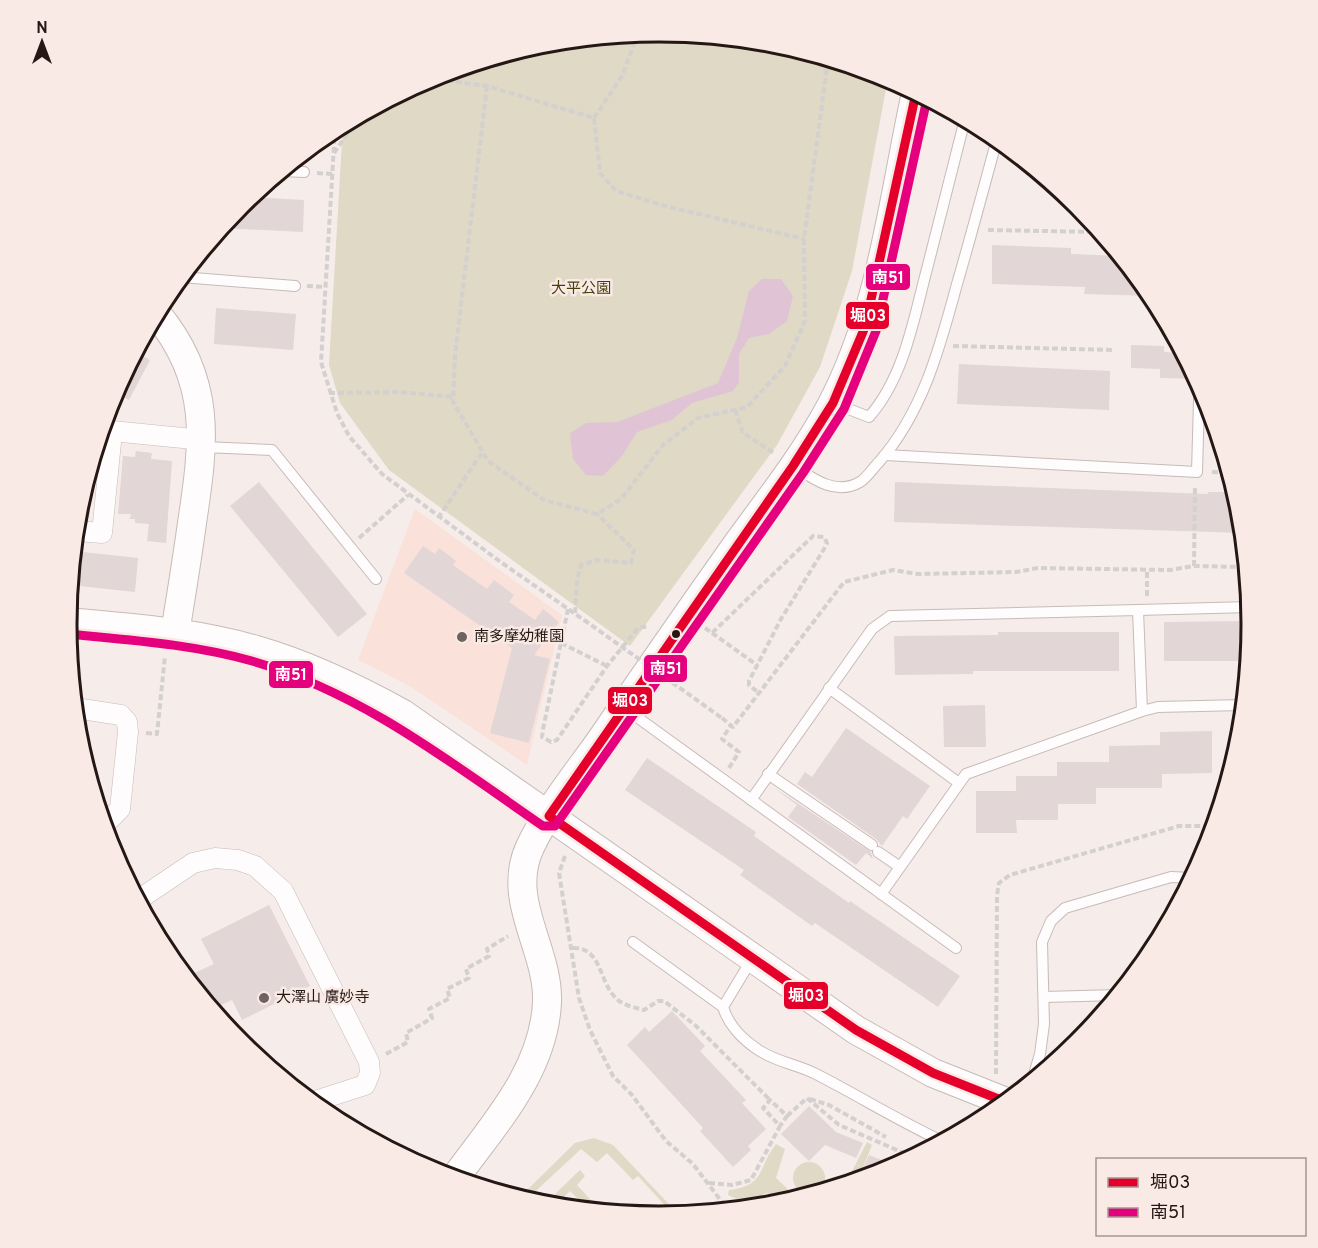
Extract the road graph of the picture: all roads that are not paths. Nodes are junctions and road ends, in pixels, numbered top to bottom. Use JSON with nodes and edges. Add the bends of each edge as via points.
{"nodes":[{"id":1,"x":914,"y":101,"type":"edge"},
{"id":2,"x":963,"y":128,"type":"edge"},
{"id":3,"x":994,"y":149,"type":"edge"},
{"id":4,"x":293,"y":172,"type":"edge"},
{"id":5,"x":304,"y":172,"type":"dead end"},
{"id":6,"x":191,"y":278,"type":"edge"},
{"id":7,"x":295,"y":286,"type":"dead end"},
{"id":8,"x":162,"y":322,"type":"edge"},
{"id":9,"x":833,"y":403,"type":"junction"},
{"id":10,"x":1198,"y":404,"type":"edge"},
{"id":11,"x":110,"y":431,"type":"edge"},
{"id":12,"x":106,"y":442,"type":"edge"},
{"id":13,"x":203,"y":444,"type":"junction"},
{"id":14,"x":885,"y":455,"type":"junction"},
{"id":15,"x":785,"y":460,"type":"junction"},
{"id":16,"x":85,"y":532,"type":"edge"},
{"id":17,"x":376,"y":579,"type":"dead end"},
{"id":18,"x":1241,"y":607,"type":"edge"},
{"id":19,"x":1143,"y":610,"type":"junction"},
{"id":20,"x":77,"y":624,"type":"edge"},
{"id":21,"x":170,"y":645,"type":"junction"},
{"id":22,"x":829,"y":688,"type":"junction"},
{"id":23,"x":1235,"y":705,"type":"edge"},
{"id":24,"x":623,"y":707,"type":"junction"},
{"id":25,"x":83,"y":709,"type":"edge"},
{"id":26,"x":1142,"y":711,"type":"junction"},
{"id":27,"x":768,"y":774,"type":"junction"},
{"id":28,"x":959,"y":783,"type":"junction"},
{"id":29,"x":750,"y":800,"type":"junction"},
{"id":30,"x":549,"y":816,"type":"junction"},
{"id":31,"x":111,"y":818,"type":"edge"},
{"id":32,"x":900,"y":867,"type":"junction"},
{"id":33,"x":1183,"y":878,"type":"edge"},
{"id":34,"x":881,"y":894,"type":"junction"},
{"id":35,"x":145,"y":896,"type":"edge"},
{"id":36,"x":633,"y":942,"type":"dead end"},
{"id":37,"x":956,"y":948,"type":"dead end"},
{"id":38,"x":753,"y":958,"type":"junction"},
{"id":39,"x":1107,"y":995,"type":"edge"},
{"id":40,"x":1044,"y":997,"type":"junction"},
{"id":41,"x":723,"y":1007,"type":"junction"},
{"id":42,"x":1036,"y":1068,"type":"edge"},
{"id":43,"x":996,"y":1098,"type":"edge"},
{"id":44,"x":323,"y":1099,"type":"edge"},
{"id":45,"x":933,"y":1137,"type":"edge"},
{"id":46,"x":460,"y":1171,"type":"edge"}],
"edges":[{"from":1,"to":9,"type":"street","via":[[865,327]]},
{"from":2,"to":9,"type":"lane","via":[[911,331],[888,392],[869,417]]},
{"from":3,"to":14,"type":"lane","via":[[940,346],[920,399]]},
{"from":4,"to":5,"type":"lane"},
{"from":6,"to":7,"type":"lane"},
{"from":8,"to":13,"type":"street","via":[[181,348],[192,373]]},
{"from":9,"to":15,"type":"street"},
{"from":10,"to":14,"type":"lane","via":[[1197,472]]},
{"from":11,"to":13,"type":"street"},
{"from":12,"to":16,"type":"street","via":[[102,533]]},
{"from":13,"to":17,"type":"lane","via":[[272,450]]},
{"from":13,"to":21,"type":"street"},
{"from":14,"to":15,"type":"lane","via":[[861,482],[828,487]]},
{"from":15,"to":24,"type":"street"},
{"from":18,"to":19,"type":"lane"},
{"from":19,"to":22,"type":"lane","via":[[890,616],[872,629]]},
{"from":19,"to":26,"type":"lane"},
{"from":20,"to":21,"type":"street"},
{"from":21,"to":30,"type":"street","via":[[256,650],[328,675],[403,714]]},
{"from":22,"to":27,"type":"lane"},
{"from":22,"to":28,"type":"lane"},
{"from":23,"to":26,"type":"lane"},
{"from":24,"to":29,"type":"lane"},
{"from":24,"to":30,"type":"street"},
{"from":25,"to":31,"type":"street","via":[[121,715],[127,722],[120,809]]},
{"from":26,"to":28,"type":"lane","via":[[966,774]]},
{"from":27,"to":29,"type":"lane"},
{"from":27,"to":32,"type":"lane"},
{"from":28,"to":32,"type":"lane"},
{"from":29,"to":34,"type":"lane"},
{"from":30,"to":38,"type":"street"},
{"from":30,"to":46,"type":"street","via":[[530,846],[522,877],[528,921],[547,982],[542,1044],[530,1071]]},
{"from":32,"to":34,"type":"lane"},
{"from":33,"to":40,"type":"lane","via":[[1171,877],[1065,908],[1051,921],[1042,942]]},
{"from":34,"to":37,"type":"lane"},
{"from":35,"to":44,"type":"street","via":[[193,863],[215,858],[255,866],[283,891],[369,1062],[365,1086]]},
{"from":36,"to":41,"type":"lane"},
{"from":38,"to":41,"type":"lane"},
{"from":38,"to":43,"type":"street","via":[[856,1030],[933,1073]]},
{"from":39,"to":40,"type":"lane"},
{"from":40,"to":42,"type":"lane"},
{"from":41,"to":45,"type":"lane","via":[[735,1029],[757,1049],[815,1073]]}]}
